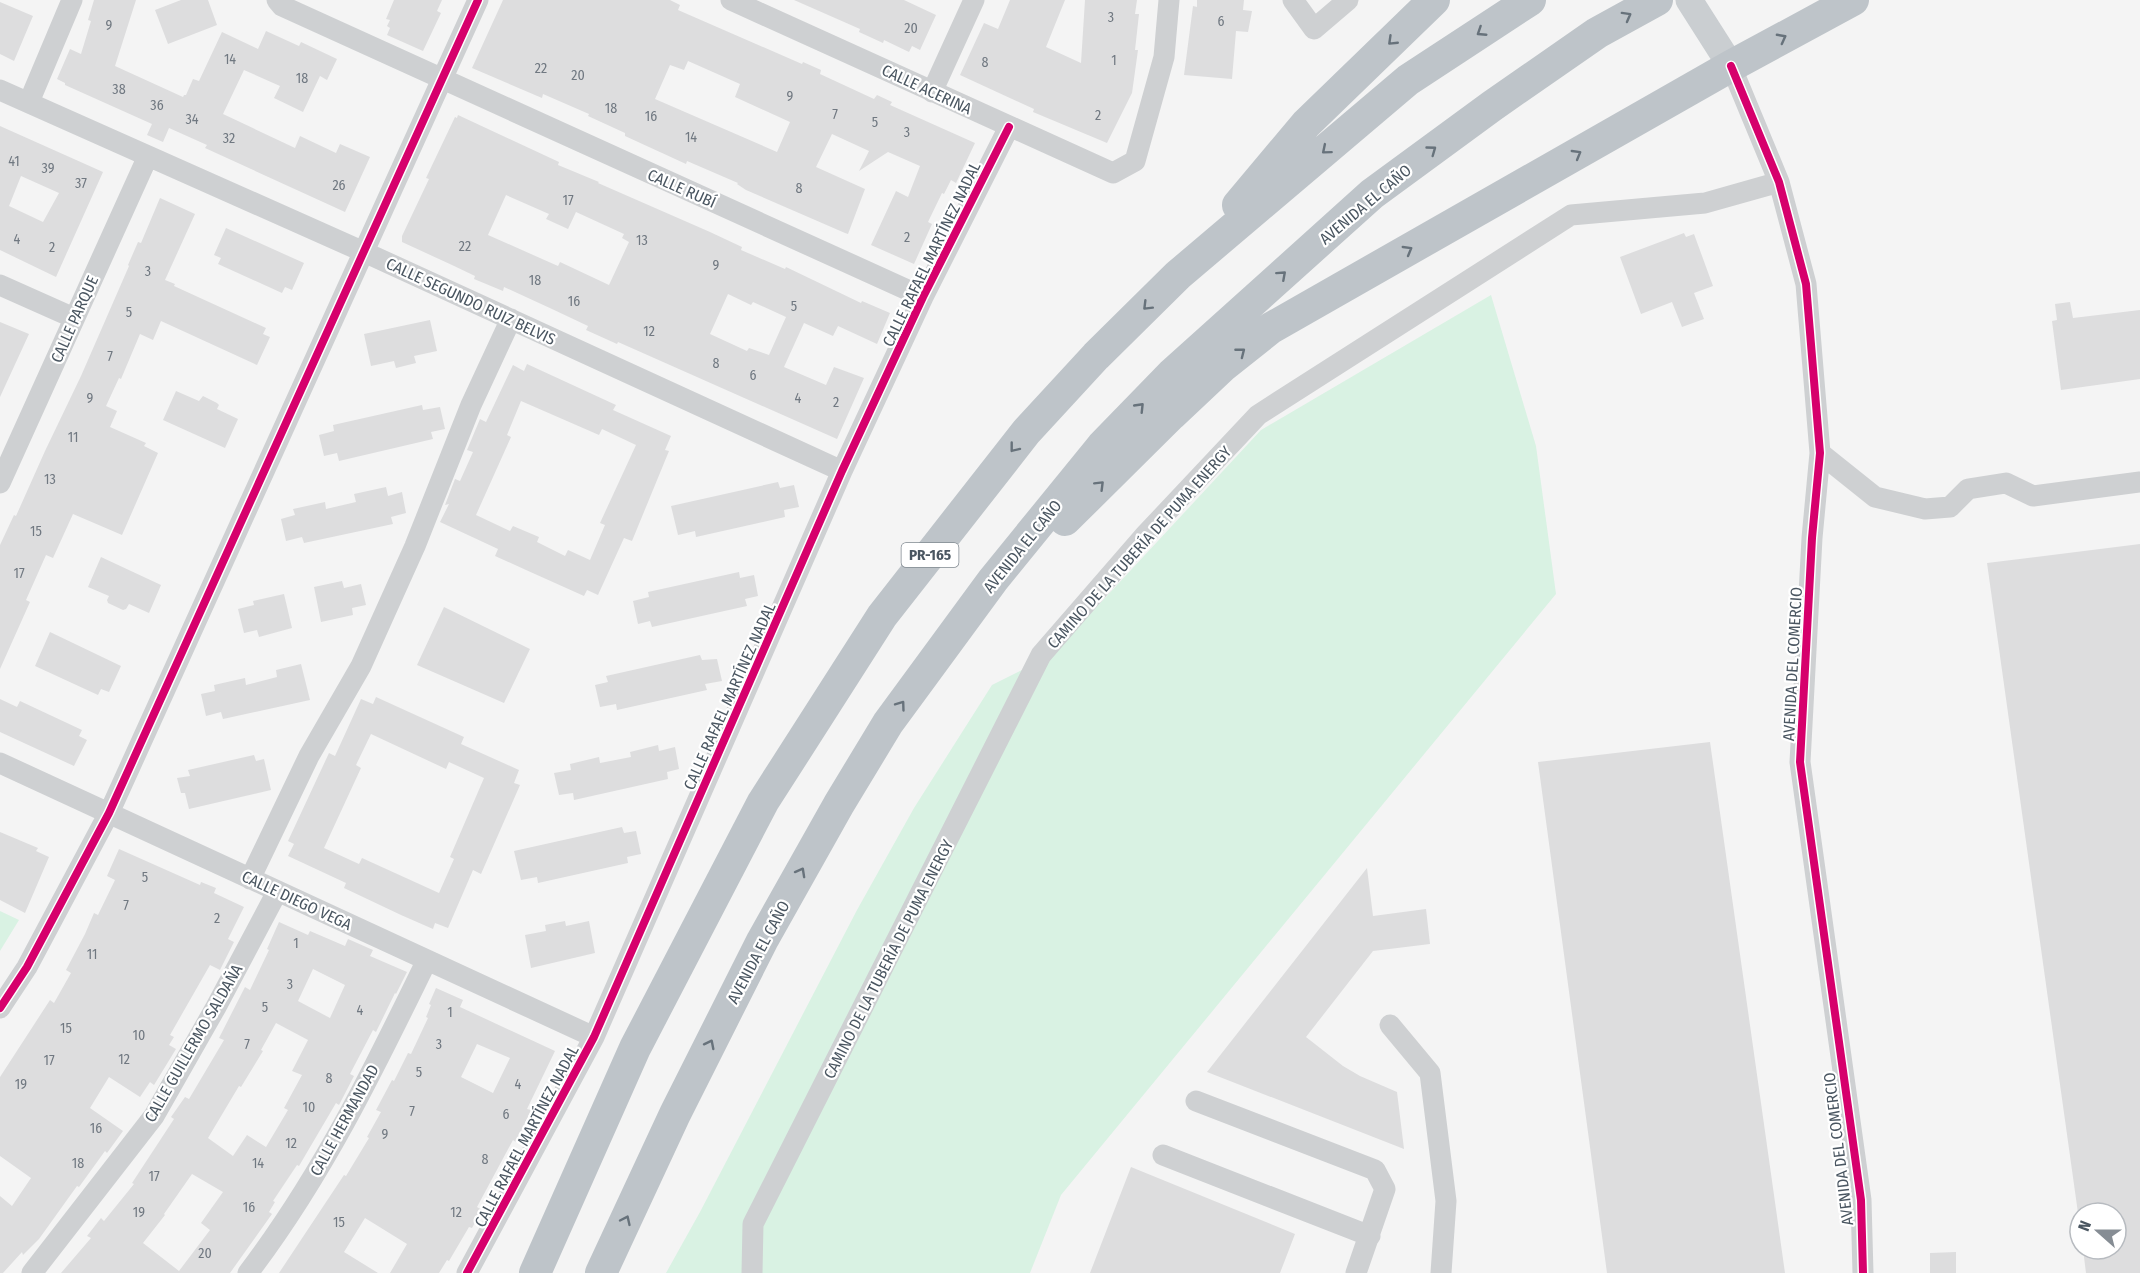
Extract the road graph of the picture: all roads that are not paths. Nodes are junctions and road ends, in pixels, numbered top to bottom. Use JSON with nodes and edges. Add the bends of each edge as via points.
{"nodes":[{"id":1,"x":72,"y":0,"type":"edge"},
{"id":2,"x":277,"y":0,"type":"edge"},
{"id":3,"x":478,"y":0,"type":"edge"},
{"id":4,"x":731,"y":0,"type":"edge"},
{"id":5,"x":974,"y":0,"type":"edge"},
{"id":6,"x":1169,"y":0,"type":"edge"},
{"id":7,"x":1293,"y":0,"type":"edge"},
{"id":8,"x":1348,"y":0,"type":"edge"},
{"id":9,"x":1434,"y":0,"type":"edge"},
{"id":10,"x":1530,"y":0,"type":"edge"},
{"id":11,"x":1657,"y":0,"type":"edge"},
{"id":12,"x":1689,"y":0,"type":"edge"},
{"id":13,"x":1853,"y":0,"type":"edge"},
{"id":14,"x":1731,"y":66,"type":"junction"},
{"id":15,"x":442,"y":79,"type":"junction"},
{"id":16,"x":0,"y":90,"type":"edge"},
{"id":17,"x":933,"y":92,"type":"junction"},
{"id":18,"x":29,"y":102,"type":"junction"},
{"id":19,"x":1009,"y":127,"type":"junction"},
{"id":20,"x":148,"y":156,"type":"junction"},
{"id":21,"x":1779,"y":182,"type":"junction"},
{"id":22,"x":364,"y":252,"type":"junction"},
{"id":23,"x":1178,"y":275,"type":"junction"},
{"id":24,"x":0,"y":285,"type":"edge"},
{"id":25,"x":923,"y":297,"type":"junction"},
{"id":26,"x":74,"y":318,"type":"junction"},
{"id":27,"x":511,"y":319,"type":"junction"},
{"id":28,"x":1820,"y":453,"type":"junction"},
{"id":29,"x":842,"y":471,"type":"junction"},
{"id":30,"x":0,"y":481,"type":"edge"},
{"id":31,"x":2140,"y":482,"type":"edge"},
{"id":32,"x":993,"y":580,"type":"junction"},
{"id":33,"x":0,"y":763,"type":"edge"},
{"id":34,"x":109,"y":813,"type":"junction"},
{"id":35,"x":250,"y":879,"type":"junction"},
{"id":36,"x":277,"y":892,"type":"junction"},
{"id":37,"x":427,"y":960,"type":"junction"},
{"id":38,"x":0,"y":1008,"type":"edge"},
{"id":39,"x":1390,"y":1025,"type":"dead end"},
{"id":40,"x":594,"y":1037,"type":"junction"},
{"id":41,"x":1196,"y":1101,"type":"dead end"},
{"id":42,"x":1163,"y":1155,"type":"dead end"},
{"id":43,"x":1370,"y":1236,"type":"junction"},
{"id":44,"x":32,"y":1273,"type":"edge"},
{"id":45,"x":248,"y":1273,"type":"edge"},
{"id":46,"x":467,"y":1273,"type":"edge"},
{"id":47,"x":534,"y":1273,"type":"edge"},
{"id":48,"x":601,"y":1273,"type":"edge"},
{"id":49,"x":752,"y":1273,"type":"edge"},
{"id":50,"x":1356,"y":1273,"type":"edge"},
{"id":51,"x":1441,"y":1273,"type":"edge"},
{"id":52,"x":1863,"y":1273,"type":"edge"}],
"edges":[{"from":1,"to":18,"type":"street"},
{"from":2,"to":15,"type":"street","name":"CALLE RUBÍ","via":[[282,6]]},
{"from":3,"to":15,"type":"street"},
{"from":4,"to":17,"type":"street","name":"CALLE ACERINA"},
{"from":5,"to":17,"type":"street"},
{"from":6,"to":19,"type":"street","name":"CALLE ACERINA","via":[[1164,57],[1135,161],[1113,173]]},
{"from":7,"to":8,"type":"street","via":[[1314,29]]},
{"from":9,"to":23,"type":"highway","one_way":true,"via":[[1306,124]]},
{"from":10,"to":23,"type":"highway","number":"PR-165","one_way":true,"via":[[1408,80]]},
{"from":32,"to":11,"type":"highway","name":"AVENIDA EL CAÑO","one_way":true,"via":[[1102,446],[1172,374],[1372,194],[1597,33]]},
{"from":12,"to":14,"type":"main road"},
{"from":14,"to":13,"type":"highway","one_way":true},
{"from":14,"to":21,"type":"street","name":"AVENIDA DEL COMERCIO"},
{"from":32,"to":14,"type":"highway","one_way":true,"via":[[1067,518],[1222,367],[1271,328]]},
{"from":15,"to":22,"type":"street"},
{"from":15,"to":25,"type":"street","name":"CALLE RUBÍ"},
{"from":16,"to":18,"type":"street","name":"CALLE SEGUNDO RUIZ BELVIS"},
{"from":17,"to":19,"type":"street","name":"CALLE ACERINA"},
{"from":18,"to":20,"type":"street","name":"CALLE SEGUNDO RUIZ BELVIS"},
{"from":19,"to":25,"type":"street","name":"CALLE RAFAEL MARTÍNEZ NADAL"},
{"from":20,"to":22,"type":"street","name":"CALLE SEGUNDO RUIZ BELVIS"},
{"from":20,"to":26,"type":"street","name":"CALLE PARQUE"},
{"from":21,"to":28,"type":"street","name":"AVENIDA DEL COMERCIO","via":[[1806,284]]},
{"from":21,"to":49,"type":"street","name":"CAMINO DE LA TUBERÍA DE PUMA ENERGY","via":[[1705,203],[1571,215],[1258,415],[1146,534],[1041,655],[753,1224]]},
{"from":22,"to":27,"type":"street","name":"CALLE SEGUNDO RUIZ BELVIS"},
{"from":22,"to":34,"type":"street"},
{"from":23,"to":47,"type":"highway","number":"PR-165","one_way":true,"via":[[1026,432],[876,626],[763,802],[635,1048]]},
{"from":24,"to":26,"type":"street"},
{"from":25,"to":29,"type":"street","name":"CALLE RAFAEL MARTÍNEZ NADAL"},
{"from":26,"to":30,"type":"street","name":"CALLE PARQUE"},
{"from":27,"to":29,"type":"street","name":"CALLE SEGUNDO RUIZ BELVIS"},
{"from":27,"to":35,"type":"street","via":[[361,666],[309,756]]},
{"from":28,"to":31,"type":"street","via":[[1875,497],[1925,509],[1950,507],[1968,489],[2006,483],[2033,496]]},
{"from":28,"to":52,"type":"street","name":"AVENIDA DEL COMERCIO","via":[[1800,762],[1861,1200]]},
{"from":29,"to":40,"type":"street","name":"CALLE RAFAEL MARTÍNEZ NADAL"},
{"from":48,"to":32,"type":"highway","name":"AVENIDA EL CAÑO","one_way":true,"via":[[762,941],[839,804],[888,723]]},
{"from":33,"to":34,"type":"street","name":"CALLE DIEGO VEGA"},
{"from":34,"to":35,"type":"street","name":"CALLE DIEGO VEGA"},
{"from":34,"to":38,"type":"street","via":[[27,967]]},
{"from":35,"to":36,"type":"street","name":"CALLE DIEGO VEGA"},
{"from":36,"to":37,"type":"street","name":"CALLE DIEGO VEGA"},
{"from":36,"to":44,"type":"street","name":"CALLE GUILLERMO SALDAÑA","via":[[154,1116]]},
{"from":37,"to":40,"type":"street","name":"CALLE DIEGO VEGA"},
{"from":37,"to":45,"type":"street","name":"CALLE HERMANDAD","via":[[360,1097],[276,1236]]},
{"from":39,"to":51,"type":"street","via":[[1430,1073],[1446,1201]]},
{"from":40,"to":46,"type":"street","name":"CALLE RAFAEL MARTÍNEZ NADAL"},
{"from":41,"to":43,"type":"street","via":[[1375,1170],[1385,1189]]},
{"from":42,"to":43,"type":"street"},
{"from":43,"to":50,"type":"street"}]}
